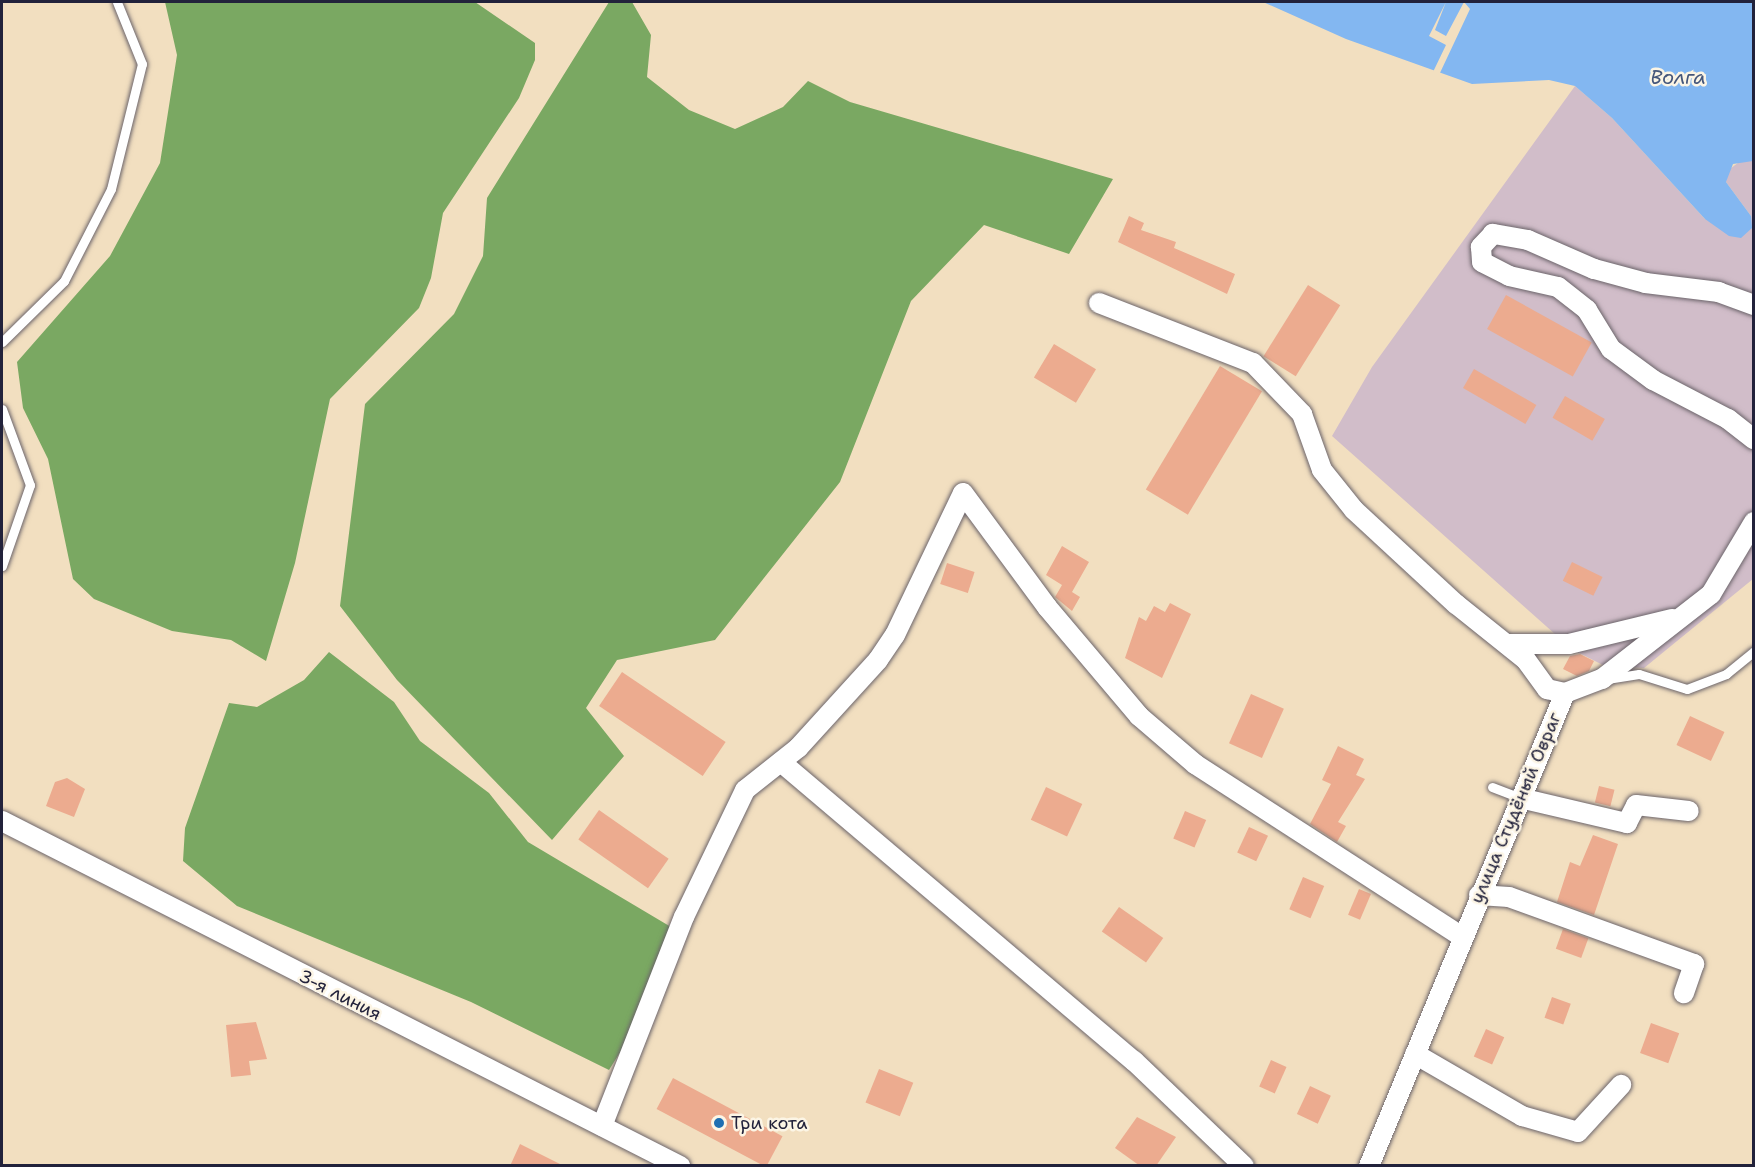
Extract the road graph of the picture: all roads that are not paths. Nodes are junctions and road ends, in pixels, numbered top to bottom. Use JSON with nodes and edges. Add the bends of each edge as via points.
{"nodes":[{"id":1,"x":117,"y":2,"type":"edge"},
{"id":2,"x":1099,"y":303,"type":"dead end"},
{"id":3,"x":1754,"y":305,"type":"edge"},
{"id":4,"x":2,"y":342,"type":"edge"},
{"id":5,"x":2,"y":409,"type":"edge"},
{"id":6,"x":1754,"y":439,"type":"edge"},
{"id":7,"x":1754,"y":522,"type":"edge"},
{"id":8,"x":2,"y":566,"type":"edge"},
{"id":9,"x":1677,"y":618,"type":"junction"},
{"id":10,"x":1509,"y":644,"type":"junction"},
{"id":11,"x":1754,"y":651,"type":"edge"},
{"id":12,"x":1602,"y":679,"type":"junction"},
{"id":13,"x":1565,"y":693,"type":"junction"},
{"id":14,"x":781,"y":762,"type":"junction"},
{"id":15,"x":1492,"y":787,"type":"dead end"},
{"id":16,"x":1520,"y":798,"type":"junction"},
{"id":17,"x":1689,"y":811,"type":"dead end"},
{"id":18,"x":2,"y":821,"type":"edge"},
{"id":19,"x":1479,"y":895,"type":"junction"},
{"id":20,"x":1461,"y":936,"type":"junction"},
{"id":21,"x":1684,"y":993,"type":"dead end"},
{"id":22,"x":1415,"y":1054,"type":"junction"},
{"id":23,"x":1621,"y":1085,"type":"dead end"},
{"id":24,"x":602,"y":1126,"type":"junction"},
{"id":25,"x":680,"y":1166,"type":"edge"},
{"id":26,"x":1244,"y":1166,"type":"edge"},
{"id":27,"x":1370,"y":1166,"type":"edge"}],
"edges":[{"from":1,"to":4,"type":"lane","via":[[142,64],[111,189],[64,281]]},
{"from":2,"to":10,"type":"street","via":[[1253,363],[1302,414],[1322,470],[1354,510],[1456,604]]},
{"from":3,"to":6,"type":"street","via":[[1719,292],[1646,283],[1605,272],[1528,240],[1493,234],[1481,247],[1482,262],[1509,276],[1558,287],[1587,310],[1611,349],[1653,380],[1728,419]]},
{"from":5,"to":8,"type":"lane","via":[[30,485]]},
{"from":7,"to":9,"type":"street","name":"улица Студёный Овраг","via":[[1711,594]]},
{"from":9,"to":10,"type":"street","via":[[1569,644]]},
{"from":9,"to":12,"type":"street","name":"улица Студёный Овраг"},
{"from":10,"to":13,"type":"street","via":[[1547,689]]},
{"from":11,"to":12,"type":"lane","via":[[1726,674],[1687,689],[1639,674]]},
{"from":12,"to":13,"type":"street","name":"улица Студёный Овраг"},
{"from":13,"to":16,"type":"street","name":"улица Студёный Овраг"},
{"from":14,"to":20,"type":"street","via":[[895,635],[963,493],[1047,607],[1139,716],[1195,764]]},
{"from":14,"to":24,"type":"street","via":[[745,790],[684,917]]},
{"from":14,"to":26,"type":"street","via":[[1134,1061]]},
{"from":15,"to":16,"type":"lane"},
{"from":16,"to":17,"type":"street","via":[[1627,823],[1636,805]]},
{"from":16,"to":19,"type":"street","name":"улица Студёный Овраг"},
{"from":18,"to":24,"type":"street","name":"3-я линия"},
{"from":19,"to":20,"type":"street","name":"улица Студёный Овраг"},
{"from":19,"to":21,"type":"street","via":[[1509,897],[1694,964]]},
{"from":20,"to":22,"type":"street","name":"улица Студёный Овраг"},
{"from":22,"to":23,"type":"street","via":[[1522,1116],[1578,1132]]},
{"from":22,"to":27,"type":"street","name":"улица Студёный Овраг"},
{"from":24,"to":25,"type":"street","name":"3-я линия"}]}
